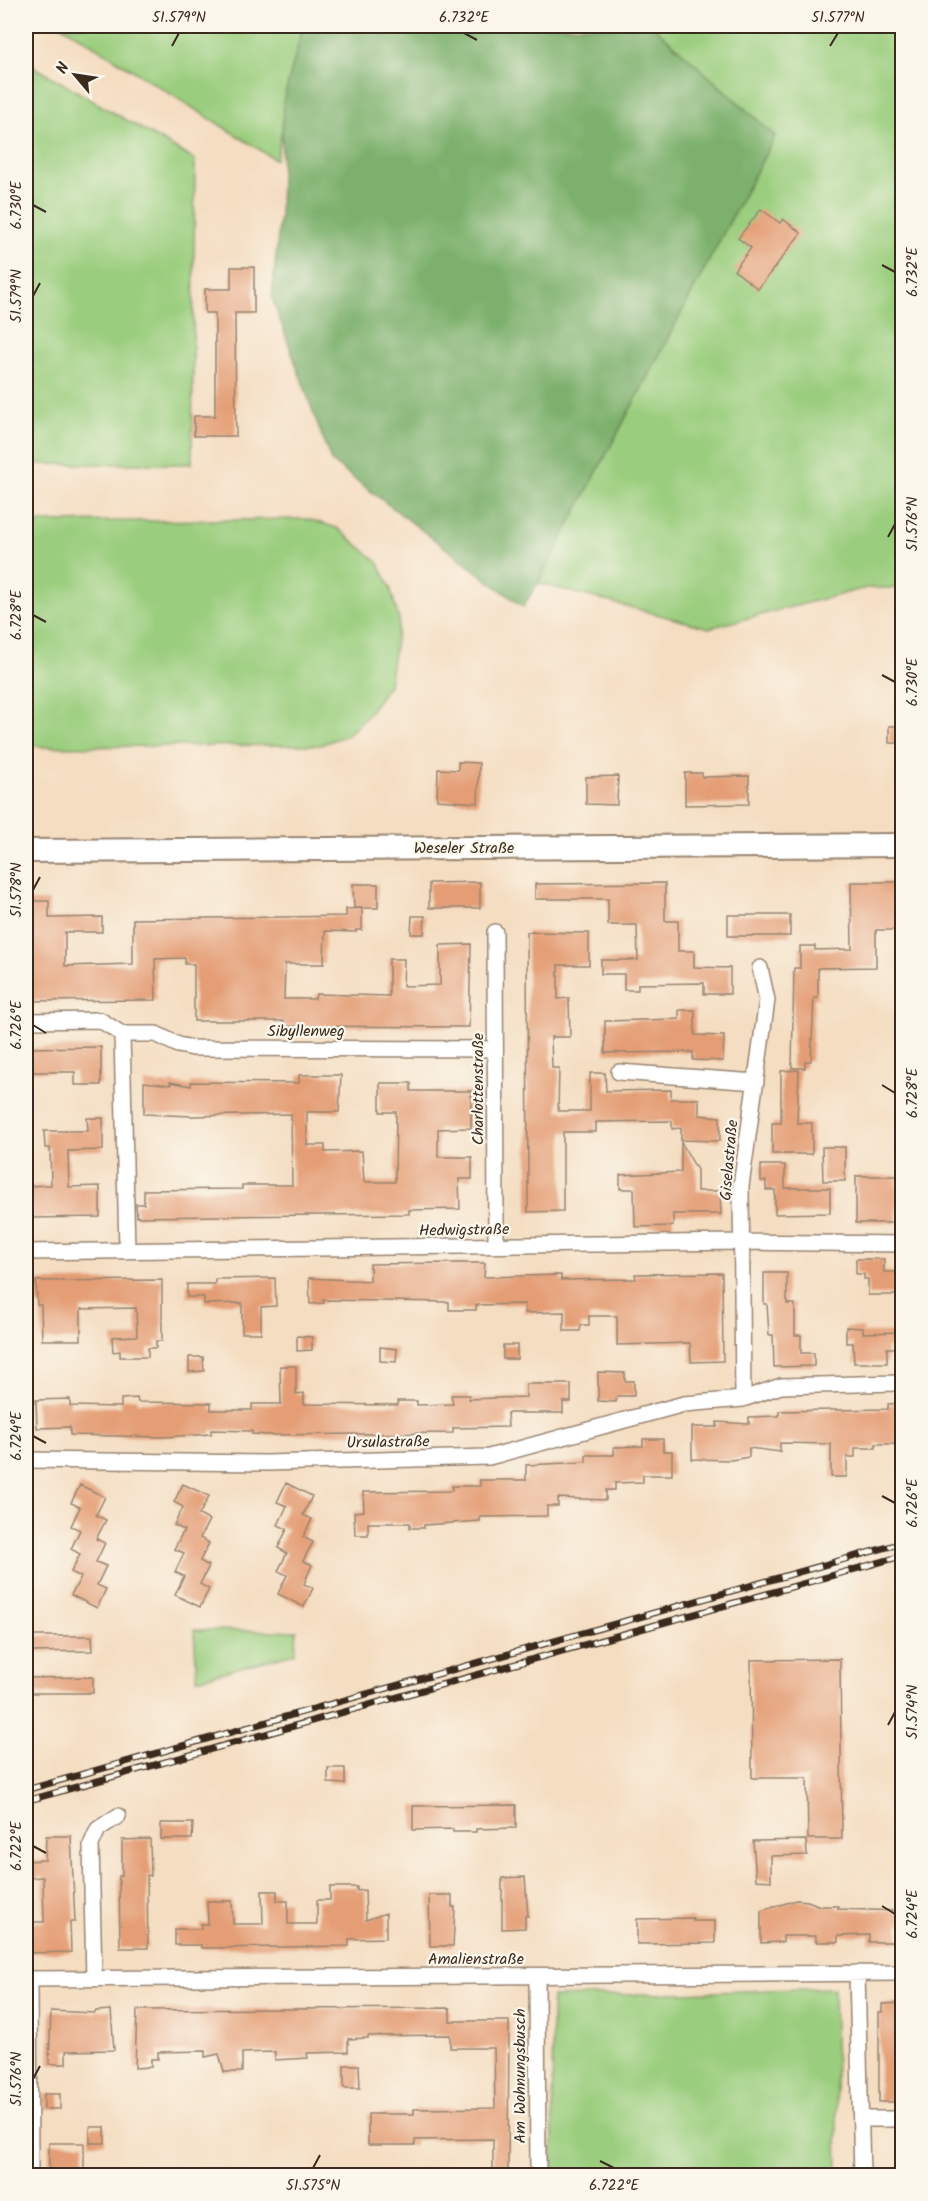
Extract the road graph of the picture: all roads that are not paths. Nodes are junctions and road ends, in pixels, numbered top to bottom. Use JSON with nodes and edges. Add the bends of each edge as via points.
{"nodes":[{"id":1,"x":903,"y":845,"type":"edge"},
{"id":2,"x":26,"y":851,"type":"edge"},
{"id":3,"x":495,"y":932,"type":"dead end"},
{"id":4,"x":759,"y":968,"type":"dead end"},
{"id":5,"x":26,"y":1021,"type":"edge"},
{"id":6,"x":122,"y":1034,"type":"junction"},
{"id":7,"x":494,"y":1049,"type":"junction"},
{"id":8,"x":619,"y":1072,"type":"dead end"},
{"id":9,"x":756,"y":1082,"type":"junction"},
{"id":10,"x":741,"y":1242,"type":"junction"},
{"id":11,"x":903,"y":1244,"type":"edge"},
{"id":12,"x":496,"y":1246,"type":"junction"},
{"id":13,"x":126,"y":1251,"type":"junction"},
{"id":14,"x":26,"y":1252,"type":"edge"},
{"id":15,"x":903,"y":1381,"type":"edge"},
{"id":16,"x":743,"y":1399,"type":"junction"},
{"id":17,"x":26,"y":1460,"type":"edge"},
{"id":18,"x":118,"y":1816,"type":"dead end"},
{"id":19,"x":857,"y":1973,"type":"junction"},
{"id":20,"x":903,"y":1973,"type":"edge"},
{"id":21,"x":537,"y":1976,"type":"junction"},
{"id":22,"x":27,"y":1979,"type":"edge"},
{"id":23,"x":94,"y":1979,"type":"junction"},
{"id":24,"x":861,"y":2119,"type":"junction"},
{"id":25,"x":903,"y":2119,"type":"edge"},
{"id":26,"x":30,"y":2175,"type":"edge"},
{"id":27,"x":538,"y":2175,"type":"edge"},
{"id":28,"x":862,"y":2175,"type":"edge"}],
"edges":[{"from":1,"to":2,"type":"main road","name":"Weseler Straße"},
{"from":3,"to":7,"type":"street","name":"Charlottenstraße"},
{"from":4,"to":9,"type":"street","name":"Giselastraße","via":[[767,1000]]},
{"from":5,"to":6,"type":"street","name":"Sibyllenweg","via":[[100,1020]]},
{"from":6,"to":7,"type":"street","name":"Sibyllenweg","via":[[156,1034],[193,1048]]},
{"from":6,"to":13,"type":"street"},
{"from":7,"to":12,"type":"street","name":"Charlottenstraße"},
{"from":8,"to":9,"type":"street"},
{"from":9,"to":10,"type":"street","name":"Giselastraße","via":[[742,1176]]},
{"from":10,"to":11,"type":"street","name":"Hedwigstraße"},
{"from":10,"to":12,"type":"street","name":"Hedwigstraße"},
{"from":10,"to":16,"type":"street"},
{"from":12,"to":13,"type":"street","name":"Hedwigstraße"},
{"from":13,"to":14,"type":"street","name":"Hedwigstraße"},
{"from":15,"to":16,"type":"street","name":"Ursulastraße","via":[[781,1386]]},
{"from":16,"to":17,"type":"street","name":"Ursulastraße","via":[[684,1404],[489,1457],[267,1463]]},
{"from":18,"to":23,"type":"street","via":[[98,1829],[91,1845]]},
{"from":19,"to":20,"type":"street","name":"Amalienstraße"},
{"from":19,"to":21,"type":"street","name":"Amalienstraße"},
{"from":19,"to":24,"type":"street"},
{"from":21,"to":23,"type":"street","name":"Amalienstraße"},
{"from":21,"to":27,"type":"street","name":"Am Wohnungsbusch"},
{"from":22,"to":23,"type":"street","name":"Amalienstraße"},
{"from":22,"to":26,"type":"street"},
{"from":24,"to":25,"type":"street"},
{"from":24,"to":28,"type":"street"}]}
